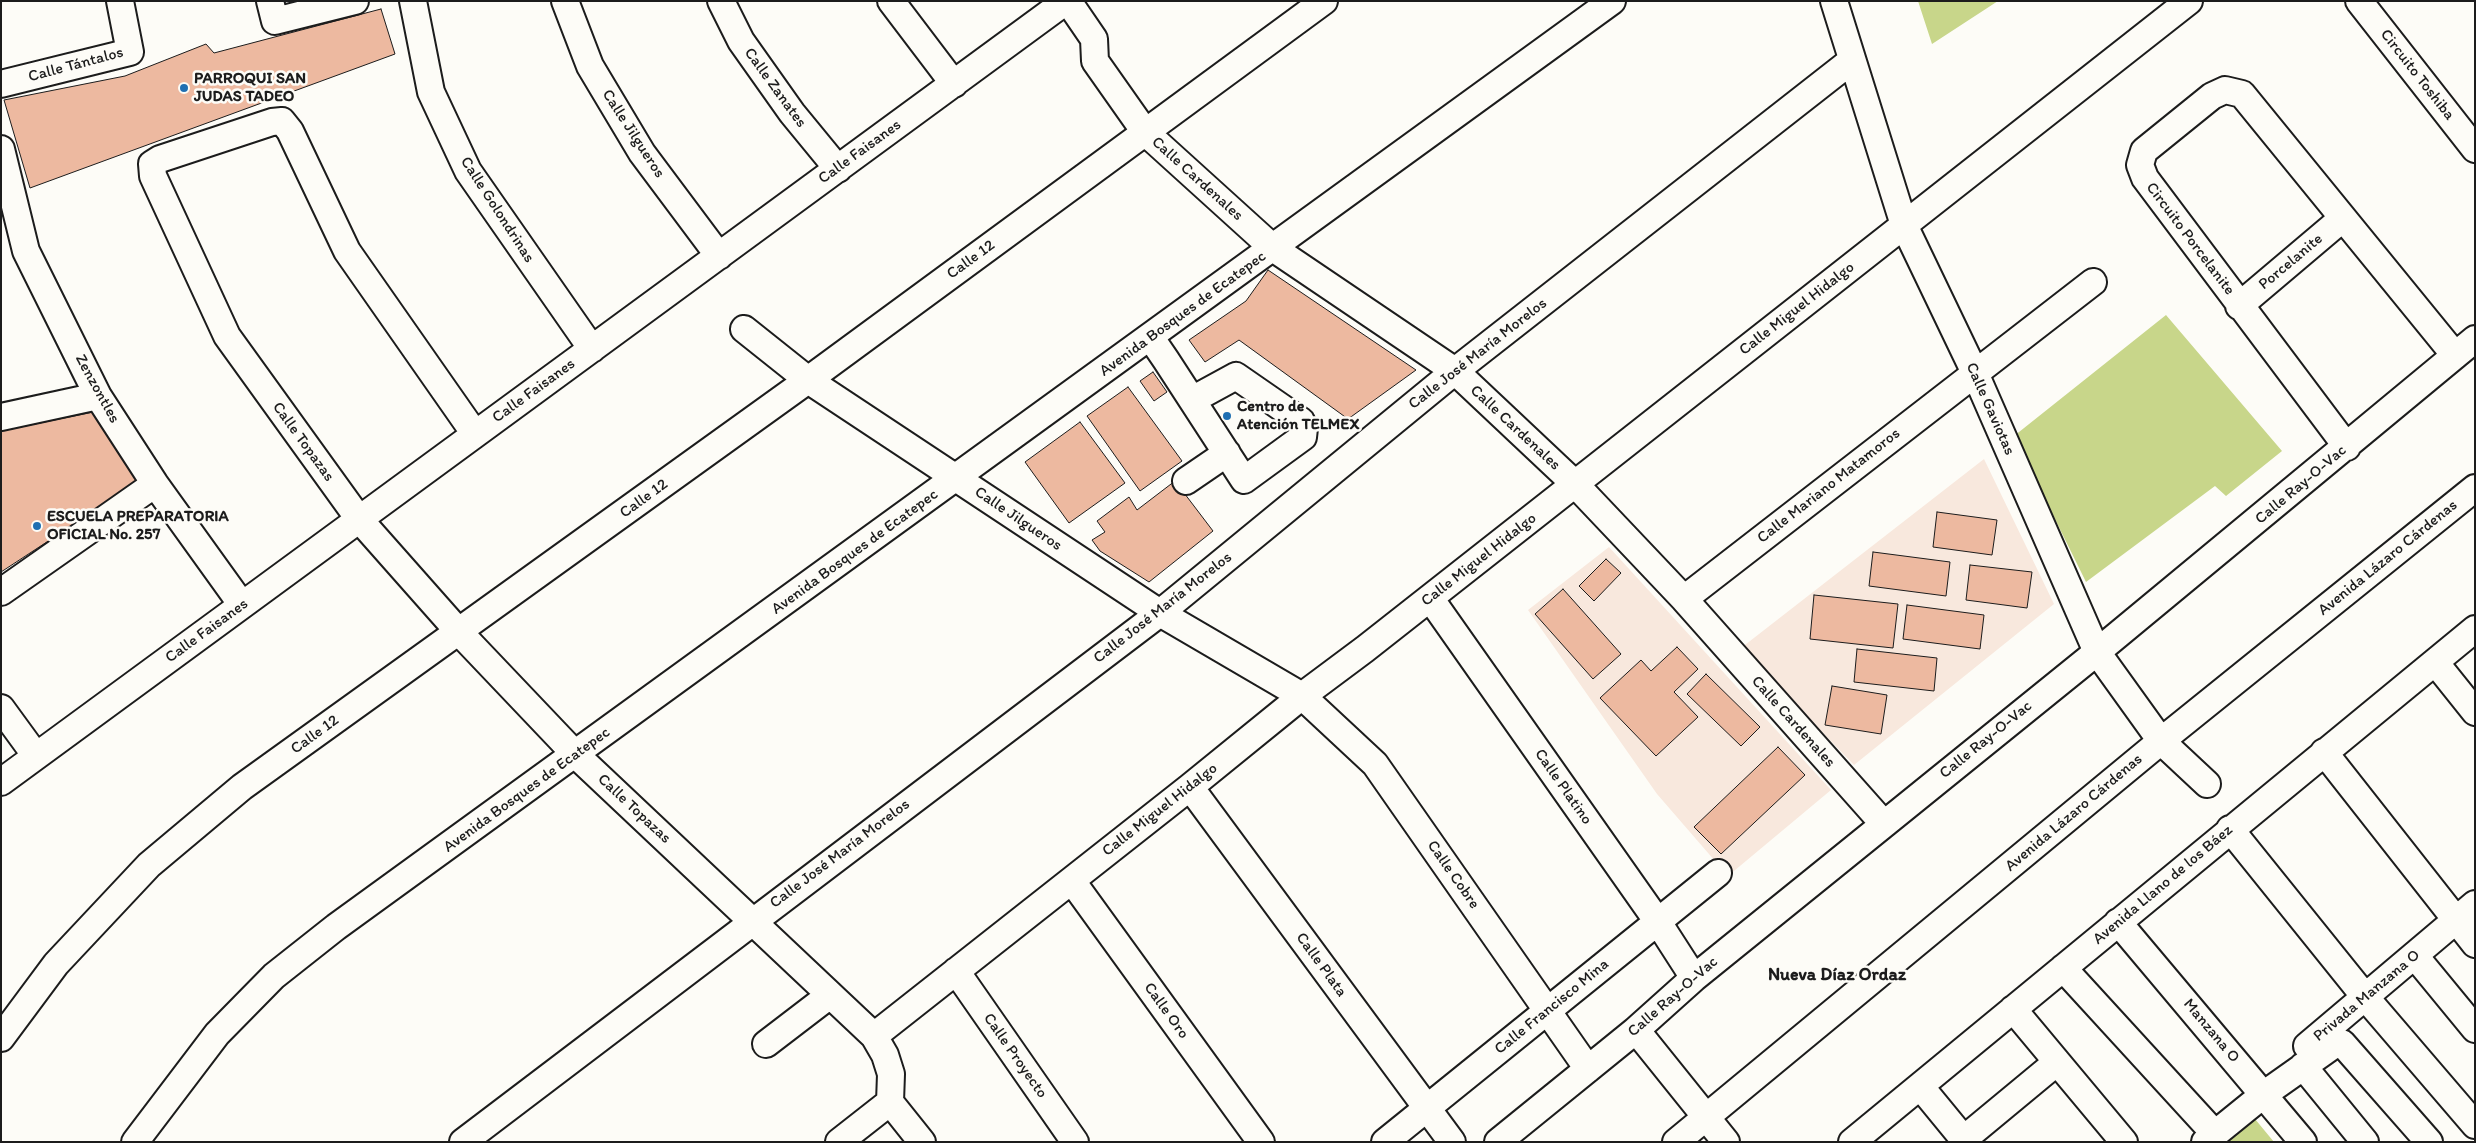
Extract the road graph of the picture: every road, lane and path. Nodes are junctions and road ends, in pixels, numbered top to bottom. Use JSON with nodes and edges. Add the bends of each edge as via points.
{"nodes":[{"id":1,"x":120,"y":1,"type":"edge"},
{"id":2,"x":270,"y":1,"type":"edge"},
{"id":3,"x":355,"y":1,"type":"edge"},
{"id":4,"x":414,"y":1,"type":"edge"},
{"id":5,"x":565,"y":1,"type":"edge"},
{"id":6,"x":721,"y":1,"type":"edge"},
{"id":7,"x":891,"y":1,"type":"edge"},
{"id":8,"x":1067,"y":1,"type":"edge"},
{"id":9,"x":1324,"y":1,"type":"edge"},
{"id":10,"x":1612,"y":1,"type":"edge"},
{"id":11,"x":1834,"y":1,"type":"edge"},
{"id":12,"x":2189,"y":1,"type":"edge"},
{"id":13,"x":2359,"y":1,"type":"edge"},
{"id":14,"x":1851,"y":61,"type":"junction"},
{"id":15,"x":1,"y":84,"type":"edge"},
{"id":16,"x":954,"y":84,"type":"junction"},
{"id":17,"x":1145,"y":132,"type":"junction"},
{"id":18,"x":2475,"y":148,"type":"edge"},
{"id":19,"x":1,"y":149,"type":"edge"},
{"id":20,"x":838,"y":169,"type":"junction"},
{"id":21,"x":2343,"y":218,"type":"junction"},
{"id":22,"x":1904,"y":224,"type":"junction"},
{"id":23,"x":1273,"y":248,"type":"junction"},
{"id":24,"x":719,"y":256,"type":"junction"},
{"id":25,"x":2093,"y":282,"type":"dead end"},
{"id":26,"x":2239,"y":306,"type":"junction"},
{"id":27,"x":744,"y":329,"type":"dead end"},
{"id":28,"x":1151,"y":338,"type":"junction"},
{"id":29,"x":2475,"y":339,"type":"edge"},
{"id":30,"x":592,"y":349,"type":"junction"},
{"id":31,"x":2454,"y":354,"type":"junction"},
{"id":32,"x":1455,"y":371,"type":"junction"},
{"id":33,"x":1975,"y":373,"type":"junction"},
{"id":34,"x":808,"y":380,"type":"junction"},
{"id":35,"x":98,"y":396,"type":"junction"},
{"id":36,"x":1192,"y":400,"type":"junction"},
{"id":37,"x":1,"y":417,"type":"edge"},
{"id":38,"x":475,"y":434,"type":"junction"},
{"id":39,"x":2347,"y":446,"type":"junction"},
{"id":40,"x":1227,"y":453,"type":"junction"},
{"id":41,"x":957,"y":479,"type":"junction"},
{"id":42,"x":1186,"y":481,"type":"dead end"},
{"id":43,"x":155,"y":484,"type":"junction"},
{"id":44,"x":1575,"y":484,"type":"junction"},
{"id":45,"x":2475,"y":488,"type":"edge"},
{"id":46,"x":359,"y":519,"type":"junction"},
{"id":47,"x":1,"y":592,"type":"edge"},
{"id":48,"x":1430,"y":598,"type":"junction"},
{"id":49,"x":1684,"y":599,"type":"junction"},
{"id":50,"x":242,"y":605,"type":"junction"},
{"id":51,"x":1160,"y":613,"type":"junction"},
{"id":52,"x":2475,"y":629,"type":"edge"},
{"id":53,"x":459,"y":632,"type":"junction"},
{"id":54,"x":2097,"y":652,"type":"junction"},
{"id":55,"x":2435,"y":662,"type":"junction"},
{"id":56,"x":1302,"y":696,"type":"junction"},
{"id":57,"x":1,"y":708,"type":"edge"},
{"id":58,"x":2475,"y":712,"type":"edge"},
{"id":59,"x":2161,"y":741,"type":"junction"},
{"id":60,"x":2324,"y":752,"type":"junction"},
{"id":61,"x":576,"y":755,"type":"junction"},
{"id":62,"x":36,"y":756,"type":"junction"},
{"id":63,"x":1,"y":782,"type":"edge"},
{"id":64,"x":2207,"y":784,"type":"dead end"},
{"id":65,"x":1190,"y":788,"type":"junction"},
{"id":66,"x":1883,"y":823,"type":"junction"},
{"id":67,"x":2230,"y":829,"type":"junction"},
{"id":68,"x":1718,"y":873,"type":"dead end"},
{"id":69,"x":1072,"y":880,"type":"junction"},
{"id":70,"x":2466,"y":912,"type":"edge"},
{"id":71,"x":752,"y":921,"type":"junction"},
{"id":72,"x":1658,"y":922,"type":"junction"},
{"id":73,"x":2118,"y":922,"type":"junction"},
{"id":74,"x":2475,"y":944,"type":"edge"},
{"id":75,"x":2415,"y":956,"type":"junction"},
{"id":76,"x":2063,"y":968,"type":"junction"},
{"id":77,"x":956,"y":971,"type":"junction"},
{"id":78,"x":1694,"y":978,"type":"junction"},
{"id":79,"x":830,"y":995,"type":"junction"},
{"id":80,"x":2366,"y":998,"type":"junction"},
{"id":81,"x":2013,"y":1009,"type":"junction"},
{"id":82,"x":1548,"y":1010,"type":"junction"},
{"id":83,"x":2475,"y":1029,"type":"edge"},
{"id":84,"x":1636,"y":1030,"type":"junction"},
{"id":85,"x":874,"y":1036,"type":"junction"},
{"id":86,"x":1,"y":1038,"type":"edge"},
{"id":87,"x":766,"y":1044,"type":"dead end"},
{"id":88,"x":2057,"y":1062,"type":"junction"},
{"id":89,"x":2303,"y":1066,"type":"junction"},
{"id":90,"x":1588,"y":1069,"type":"junction"},
{"id":91,"x":1920,"y":1086,"type":"junction"},
{"id":92,"x":2260,"y":1090,"type":"junction"},
{"id":93,"x":890,"y":1102,"type":"junction"},
{"id":94,"x":1426,"y":1108,"type":"junction"},
{"id":95,"x":1706,"y":1117,"type":"junction"},
{"id":96,"x":2475,"y":1125,"type":"edge"},
{"id":97,"x":2210,"y":1138,"type":"edge"},
{"id":98,"x":1965,"y":1141,"type":"edge"},
{"id":99,"x":135,"y":1142,"type":"edge"},
{"id":100,"x":463,"y":1142,"type":"edge"},
{"id":101,"x":839,"y":1142,"type":"edge"},
{"id":102,"x":922,"y":1142,"type":"edge"},
{"id":103,"x":1075,"y":1142,"type":"edge"},
{"id":104,"x":1261,"y":1142,"type":"edge"},
{"id":105,"x":1385,"y":1142,"type":"edge"},
{"id":106,"x":1452,"y":1142,"type":"edge"},
{"id":107,"x":1498,"y":1142,"type":"edge"},
{"id":108,"x":1676,"y":1142,"type":"edge"},
{"id":109,"x":1726,"y":1142,"type":"edge"},
{"id":110,"x":1852,"y":1142,"type":"edge"},
{"id":111,"x":2124,"y":1142,"type":"edge"},
{"id":112,"x":2303,"y":1142,"type":"edge"},
{"id":113,"x":2365,"y":1142,"type":"edge"},
{"id":114,"x":2428,"y":1142,"type":"edge"}],
"edges":[{"from":1,"to":15,"type":"street","name":"Calle Tántalos","via":[[130,52]]},
{"from":2,"to":3,"type":"street","via":[[275,21]]},
{"from":4,"to":30,"type":"street","name":"Calle Golondrinas","via":[[431,92],[468,171]]},
{"from":5,"to":24,"type":"street","name":"Calle Jilgueros","via":[[590,66],[642,153]]},
{"from":6,"to":20,"type":"street","name":"Calle Zanates","via":[[741,41],[792,113]]},
{"from":7,"to":16,"type":"street"},
{"from":8,"to":16,"type":"street","name":"Calle Faisanes"},
{"from":8,"to":17,"type":"street","name":"Calle Cardenales"},
{"from":9,"to":17,"type":"street","name":"Calle 12"},
{"from":10,"to":23,"type":"street","name":"Avenida Bosques de Ecatepec"},
{"from":11,"to":14,"type":"street","name":"Calle Gaviotas"},
{"from":12,"to":22,"type":"street","name":"Calle Miguel Hidalgo"},
{"from":13,"to":18,"type":"street","name":"Circuito Toshiba"},
{"from":14,"to":22,"type":"street","name":"Calle Gaviotas"},
{"from":14,"to":32,"type":"street","name":"Calle José María Morelos"},
{"from":16,"to":20,"type":"street","name":"Calle Faisanes"},
{"from":17,"to":23,"type":"street","name":"Calle Cardenales"},
{"from":17,"to":34,"type":"street","name":"Calle 12"},
{"from":19,"to":35,"type":"street","name":"Zenzontles","via":[[26,251]]},
{"from":20,"to":24,"type":"street","name":"Calle Faisanes"},
{"from":21,"to":26,"type":"street","name":"Porcelanite"},
{"from":21,"to":26,"type":"street","name":"Circuito Porcelanite","via":[[2242,94],[2225,90],[2212,96],[2144,151],[2140,164],[2145,178]]},
{"from":21,"to":31,"type":"street","name":"Circuito Porcelanite"},
{"from":22,"to":33,"type":"street","name":"Calle Gaviotas"},
{"from":22,"to":44,"type":"street","name":"Calle Miguel Hidalgo"},
{"from":23,"to":28,"type":"street","name":"Avenida Bosques de Ecatepec"},
{"from":23,"to":32,"type":"street","name":"Calle Cardenales"},
{"from":24,"to":30,"type":"street","name":"Calle Faisanes"},
{"from":25,"to":33,"type":"street","name":"Calle Mariano Matamoros"},
{"from":26,"to":39,"type":"street","name":"Circuito Porcelanite"},
{"from":27,"to":34,"type":"street","name":"Calle Jilgueros"},
{"from":28,"to":36,"type":"street"},
{"from":28,"to":41,"type":"street","name":"Avenida Bosques de Ecatepec"},
{"from":29,"to":31,"type":"street","name":"Calle Ray-O-Vac"},
{"from":30,"to":38,"type":"street","name":"Calle Faisanes"},
{"from":31,"to":39,"type":"street","name":"Calle Ray-O-Vac"},
{"from":32,"to":44,"type":"street","name":"Calle Cardenales"},
{"from":32,"to":51,"type":"street","name":"Calle José María Morelos"},
{"from":33,"to":49,"type":"street","name":"Calle Mariano Matamoros"},
{"from":33,"to":54,"type":"street","name":"Calle Gaviotas"},
{"from":34,"to":41,"type":"street","name":"Calle Jilgueros"},
{"from":34,"to":53,"type":"street","name":"Calle 12"},
{"from":35,"to":37,"type":"street"},
{"from":35,"to":43,"type":"street","name":"Zenzontles"},
{"from":36,"to":40,"type":"street"},
{"from":36,"to":40,"type":"street","via":[[1236,376],[1301,421],[1304,428],[1303,436],[1244,480]]},
{"from":38,"to":46,"type":"street","name":"Calle Faisanes"},
{"from":38,"to":46,"type":"street","name":"Calle Topazas","via":[[347,251],[290,131],[282,121],[152,164],[154,176],[227,336]]},
{"from":39,"to":54,"type":"street","name":"Calle Ray-O-Vac"},
{"from":40,"to":42,"type":"street"},
{"from":41,"to":51,"type":"street","name":"Calle Jilgueros"},
{"from":41,"to":61,"type":"street","name":"Avenida Bosques de Ecatepec"},
{"from":43,"to":47,"type":"street"},
{"from":43,"to":50,"type":"street","name":"Zenzontles"},
{"from":44,"to":48,"type":"street","name":"Calle Miguel Hidalgo"},
{"from":44,"to":49,"type":"street","name":"Calle Cardenales"},
{"from":45,"to":59,"type":"street","name":"Avenida Lázaro Cárdenas"},
{"from":46,"to":50,"type":"street","name":"Calle Faisanes"},
{"from":46,"to":53,"type":"street","name":"Calle Topazas"},
{"from":48,"to":56,"type":"street","name":"Calle Miguel Hidalgo"},
{"from":48,"to":72,"type":"street","name":"Calle Platino"},
{"from":49,"to":66,"type":"street","name":"Calle Cardenales"},
{"from":50,"to":62,"type":"street","name":"Calle Faisanes"},
{"from":51,"to":56,"type":"street","name":"Calle Jilgueros"},
{"from":51,"to":71,"type":"street","name":"Calle José María Morelos"},
{"from":52,"to":55,"type":"street","name":"Avenida Llano de los Báez"},
{"from":53,"to":61,"type":"street","name":"Calle Topazas"},
{"from":53,"to":86,"type":"street","name":"Calle 12","via":[[242,788],[148,865],[56,964]]},
{"from":54,"to":59,"type":"street","name":"Calle Gaviotas"},
{"from":54,"to":66,"type":"street","name":"Calle Ray-O-Vac"},
{"from":55,"to":58,"type":"street"},
{"from":55,"to":60,"type":"street","name":"Avenida Llano de los Báez"},
{"from":56,"to":65,"type":"street","name":"Calle Miguel Hidalgo"},
{"from":56,"to":82,"type":"street","name":"Calle Cobre","via":[[1375,764]]},
{"from":57,"to":62,"type":"street"},
{"from":59,"to":64,"type":"street","name":"Calle Gaviotas"},
{"from":59,"to":95,"type":"street","name":"Avenida Lázaro Cárdenas"},
{"from":60,"to":67,"type":"street","name":"Avenida Llano de los Báez"},
{"from":60,"to":70,"type":"street"},
{"from":61,"to":71,"type":"street","name":"Calle Topazas"},
{"from":61,"to":99,"type":"street","name":"Avenida Bosques de Ecatepec","via":[[336,927],[274,976],[217,1034]]},
{"from":62,"to":63,"type":"street","name":"Calle Faisanes"},
{"from":65,"to":69,"type":"street","name":"Calle Miguel Hidalgo"},
{"from":65,"to":94,"type":"street","name":"Calle Plata"},
{"from":66,"to":78,"type":"street","name":"Calle Ray-O-Vac"},
{"from":67,"to":73,"type":"street","name":"Avenida Llano de los Báez"},
{"from":67,"to":80,"type":"street"},
{"from":68,"to":72,"type":"street","name":"Calle Francisco Mina"},
{"from":69,"to":77,"type":"street","name":"Calle Miguel Hidalgo"},
{"from":69,"to":104,"type":"street","name":"Calle Oro"},
{"from":70,"to":74,"type":"street"},
{"from":70,"to":75,"type":"street","name":"Privada Manzana O"},
{"from":71,"to":79,"type":"street","name":"Calle Topazas"},
{"from":71,"to":100,"type":"street","name":"Calle José María Morelos"},
{"from":72,"to":78,"type":"street","name":"Calle Platino"},
{"from":72,"to":82,"type":"street","name":"Calle Francisco Mina"},
{"from":73,"to":76,"type":"street","name":"Avenida Llano de los Báez"},
{"from":73,"to":92,"type":"street","name":"Manzana O"},
{"from":75,"to":80,"type":"street","name":"Privada Manzana O"},
{"from":75,"to":83,"type":"street"},
{"from":76,"to":81,"type":"street","name":"Avenida Llano de los Báez"},
{"from":76,"to":97,"type":"street"},
{"from":77,"to":85,"type":"street","name":"Calle Miguel Hidalgo"},
{"from":77,"to":103,"type":"street","name":"Calle Proyecto"},
{"from":78,"to":84,"type":"street","name":"Calle Ray-O-Vac"},
{"from":79,"to":85,"type":"street","name":"Calle Topazas"},
{"from":79,"to":87,"type":"street"},
{"from":80,"to":92,"type":"street","name":"Privada Manzana O"},
{"from":80,"to":96,"type":"street"},
{"from":81,"to":88,"type":"street"},
{"from":81,"to":91,"type":"street","name":"Avenida Llano de los Báez"},
{"from":82,"to":90,"type":"street","name":"Calle Cobre"},
{"from":82,"to":94,"type":"street","name":"Calle Francisco Mina"},
{"from":84,"to":90,"type":"street","name":"Calle Ray-O-Vac"},
{"from":84,"to":95,"type":"street"},
{"from":85,"to":93,"type":"street","via":[[891,1074]]},
{"from":88,"to":98,"type":"street"},
{"from":88,"to":111,"type":"street"},
{"from":89,"to":92,"type":"street"},
{"from":89,"to":113,"type":"street"},
{"from":89,"to":114,"type":"street","via":[[2332,1044],[2342,1043]]},
{"from":90,"to":107,"type":"street","name":"Calle Ray-O-Vac"},
{"from":91,"to":98,"type":"street"},
{"from":91,"to":110,"type":"street","name":"Avenida Llano de los Báez"},
{"from":92,"to":97,"type":"street"},
{"from":92,"to":112,"type":"street","name":"Manzana O"},
{"from":93,"to":101,"type":"street"},
{"from":93,"to":102,"type":"street"},
{"from":94,"to":105,"type":"street","name":"Calle Francisco Mina"},
{"from":94,"to":106,"type":"street","name":"Calle Plata"},
{"from":95,"to":108,"type":"street","name":"Avenida Lázaro Cárdenas"},
{"from":95,"to":109,"type":"street"}]}
